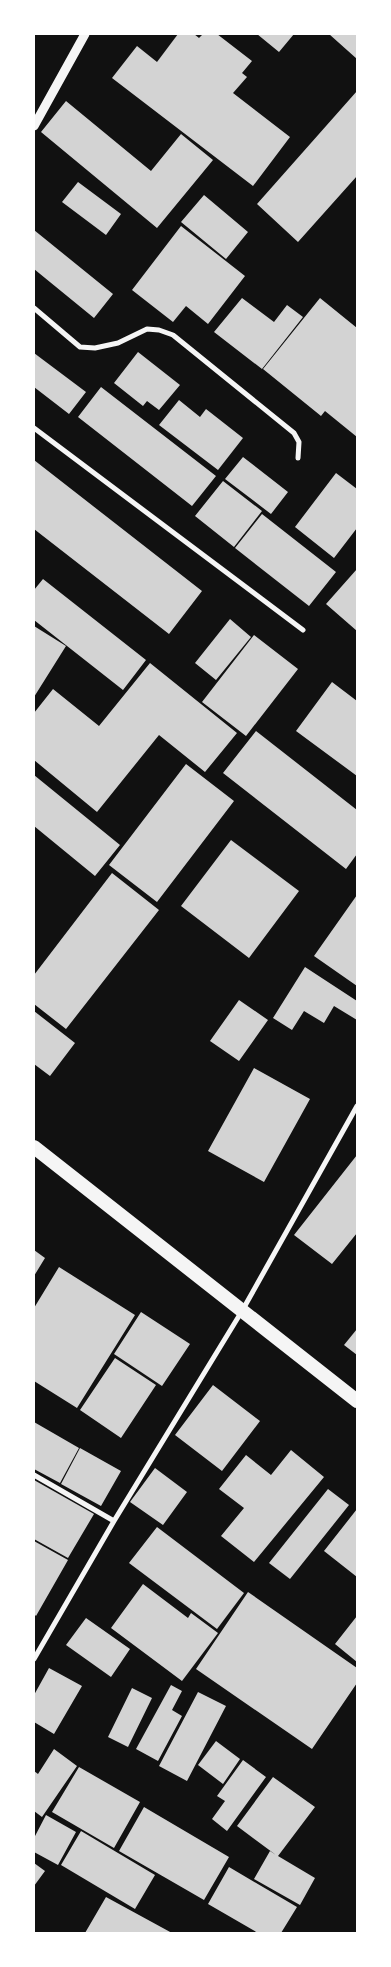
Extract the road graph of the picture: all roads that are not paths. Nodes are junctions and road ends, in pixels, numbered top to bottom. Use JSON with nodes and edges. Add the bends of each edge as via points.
{"nodes":[{"id":1,"x":85,"y":34,"type":"edge"},
{"id":2,"x":34,"y":126,"type":"edge"},
{"id":3,"x":34,"y":308,"type":"edge"},
{"id":4,"x":34,"y":428,"type":"edge"},
{"id":5,"x":298,"y":458,"type":"dead end"},
{"id":6,"x":303,"y":630,"type":"dead end"},
{"id":7,"x":357,"y":1106,"type":"edge"},
{"id":8,"x":34,"y":1147,"type":"edge"},
{"id":9,"x":242,"y":1311,"type":"junction"},
{"id":10,"x":357,"y":1401,"type":"edge"},
{"id":11,"x":34,"y":1475,"type":"edge"},
{"id":12,"x":114,"y":1520,"type":"junction"},
{"id":13,"x":34,"y":1658,"type":"edge"}],
"edges":[{"from":1,"to":2,"type":"street"},
{"from":3,"to":5,"type":"street","via":[[80,347],[118,344],[147,329],[172,336],[294,433],[299,442]]},
{"from":4,"to":6,"type":"street"},
{"from":7,"to":9,"type":"street"},
{"from":8,"to":9,"type":"highway"},
{"from":9,"to":10,"type":"highway"},
{"from":9,"to":12,"type":"street"},
{"from":11,"to":12,"type":"street"},
{"from":12,"to":13,"type":"street"}]}
